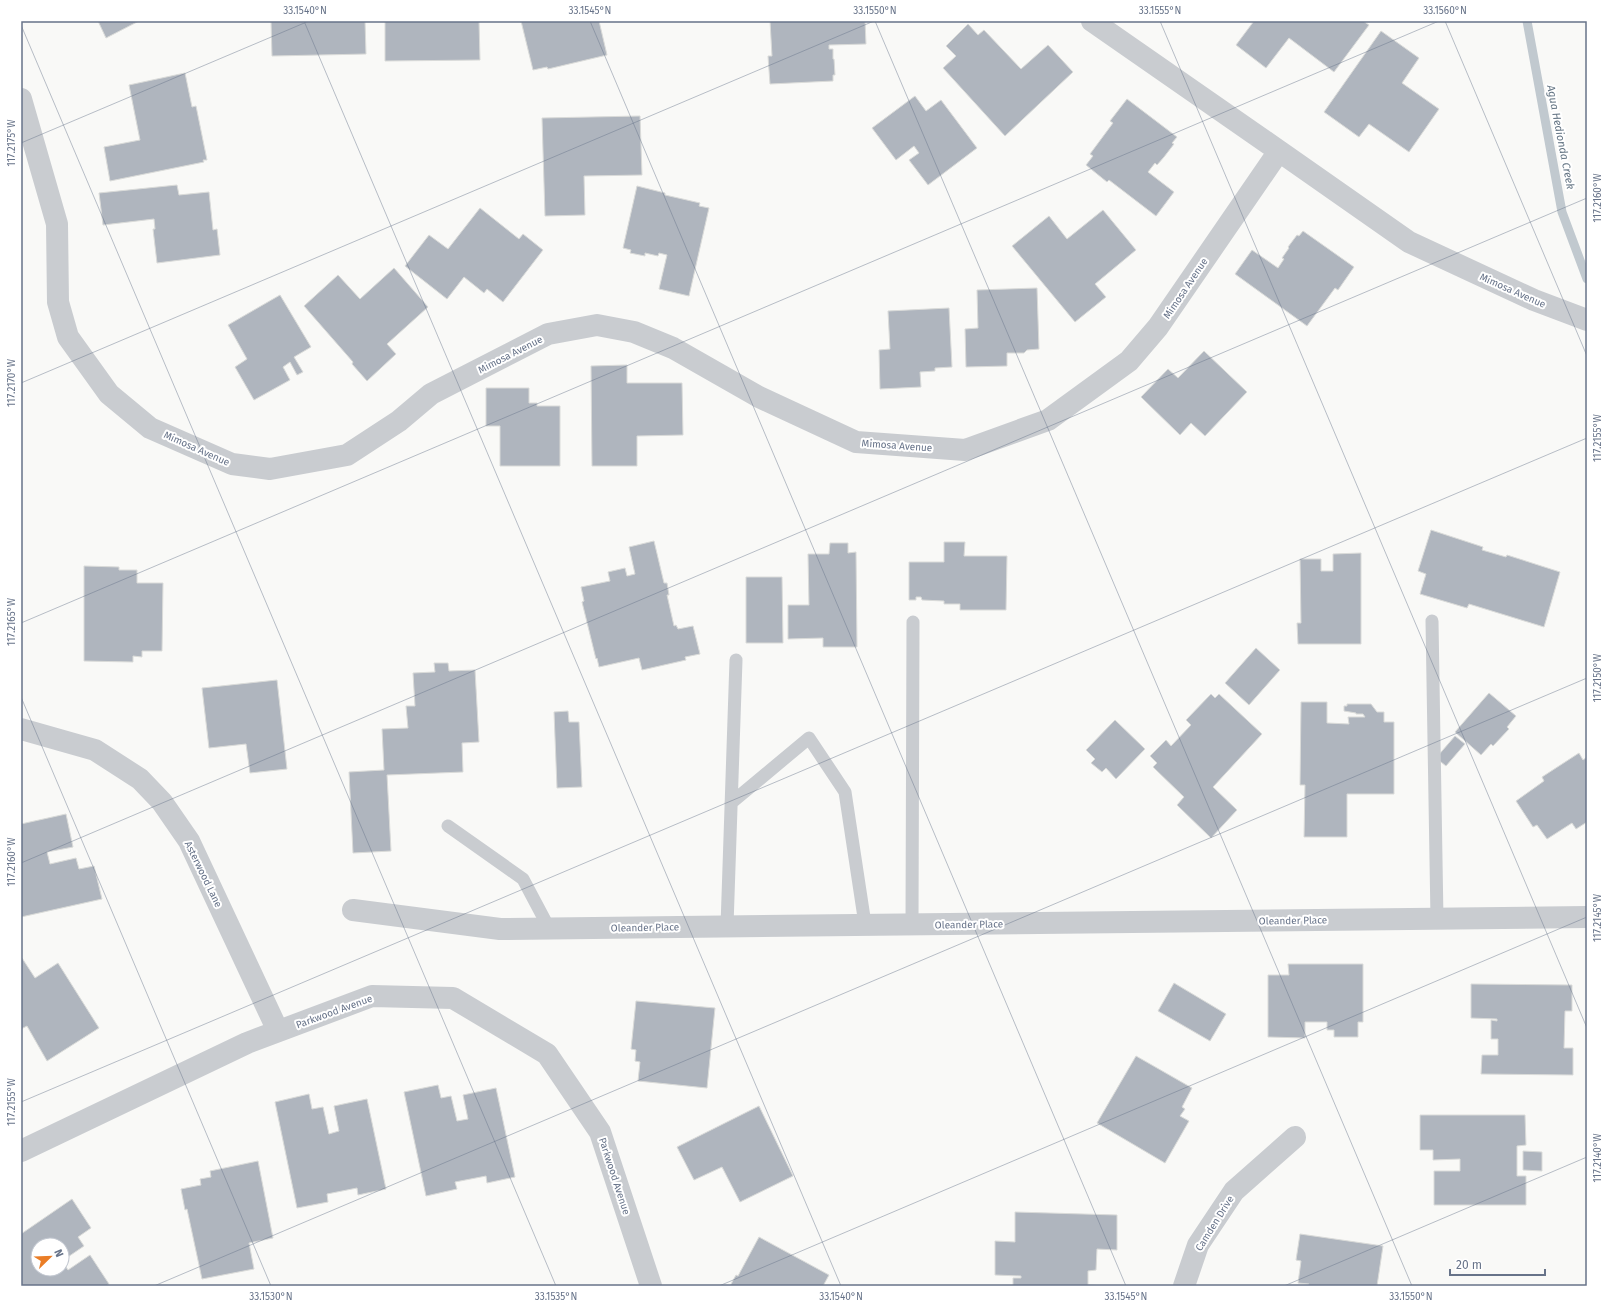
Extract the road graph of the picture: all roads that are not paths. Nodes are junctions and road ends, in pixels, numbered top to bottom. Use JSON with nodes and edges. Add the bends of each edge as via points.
{"nodes":[{"id":1,"x":1092,"y":21,"type":"edge"},
{"id":2,"x":21,"y":99,"type":"edge"},
{"id":3,"x":1279,"y":151,"type":"junction"},
{"id":4,"x":1587,"y":320,"type":"edge"},
{"id":5,"x":1432,"y":621,"type":"dead end"},
{"id":6,"x":913,"y":622,"type":"dead end"},
{"id":7,"x":736,"y":660,"type":"dead end"},
{"id":8,"x":21,"y":729,"type":"edge"},
{"id":9,"x":731,"y":803,"type":"junction"},
{"id":10,"x":448,"y":826,"type":"dead end"},
{"id":11,"x":353,"y":910,"type":"dead end"},
{"id":12,"x":1587,"y":917,"type":"edge"},
{"id":13,"x":1436,"y":919,"type":"junction"},
{"id":14,"x":865,"y":924,"type":"junction"},
{"id":15,"x":912,"y":924,"type":"junction"},
{"id":16,"x":727,"y":926,"type":"junction"},
{"id":17,"x":549,"y":928,"type":"junction"},
{"id":18,"x":278,"y":1031,"type":"junction"},
{"id":19,"x":1295,"y":1137,"type":"dead end"},
{"id":20,"x":21,"y":1151,"type":"edge"},
{"id":21,"x":651,"y":1286,"type":"edge"},
{"id":22,"x":1184,"y":1286,"type":"edge"}],
"edges":[{"from":1,"to":3,"type":"street","name":"Mimosa Avenue"},
{"from":2,"to":3,"type":"street","name":"Mimosa Avenue","via":[[57,224],[58,302],[68,337],[109,394],[150,428],[232,464],[270,469],[347,456],[399,421],[438,390],[548,334],[597,325],[634,332],[673,348],[759,397],[856,442],[965,450],[1048,420],[1129,361],[1158,327]]},
{"from":3,"to":4,"type":"street","name":"Mimosa Avenue","via":[[1409,242],[1534,300]]},
{"from":5,"to":13,"type":"lane"},
{"from":6,"to":15,"type":"lane"},
{"from":7,"to":9,"type":"lane"},
{"from":8,"to":18,"type":"street","name":"Asterwood Lane","via":[[95,750],[140,779],[162,802],[189,841]]},
{"from":9,"to":14,"type":"lane","via":[[808,738],[845,792]]},
{"from":9,"to":16,"type":"lane"},
{"from":10,"to":17,"type":"lane","via":[[523,879]]},
{"from":11,"to":17,"type":"street","name":"Oleander Place","via":[[500,928]]},
{"from":12,"to":13,"type":"street","name":"Oleander Place"},
{"from":13,"to":15,"type":"street","name":"Oleander Place"},
{"from":14,"to":15,"type":"street","name":"Oleander Place"},
{"from":14,"to":16,"type":"street","name":"Oleander Place"},
{"from":16,"to":17,"type":"street","name":"Oleander Place"},
{"from":18,"to":20,"type":"street","name":"Parkwood Avenue","via":[[247,1043]]},
{"from":18,"to":21,"type":"street","name":"Parkwood Avenue","via":[[372,996],[453,998],[547,1054],[600,1132]]},
{"from":19,"to":22,"type":"street","name":"Camden Drive","via":[[1234,1191],[1198,1245]]}]}
